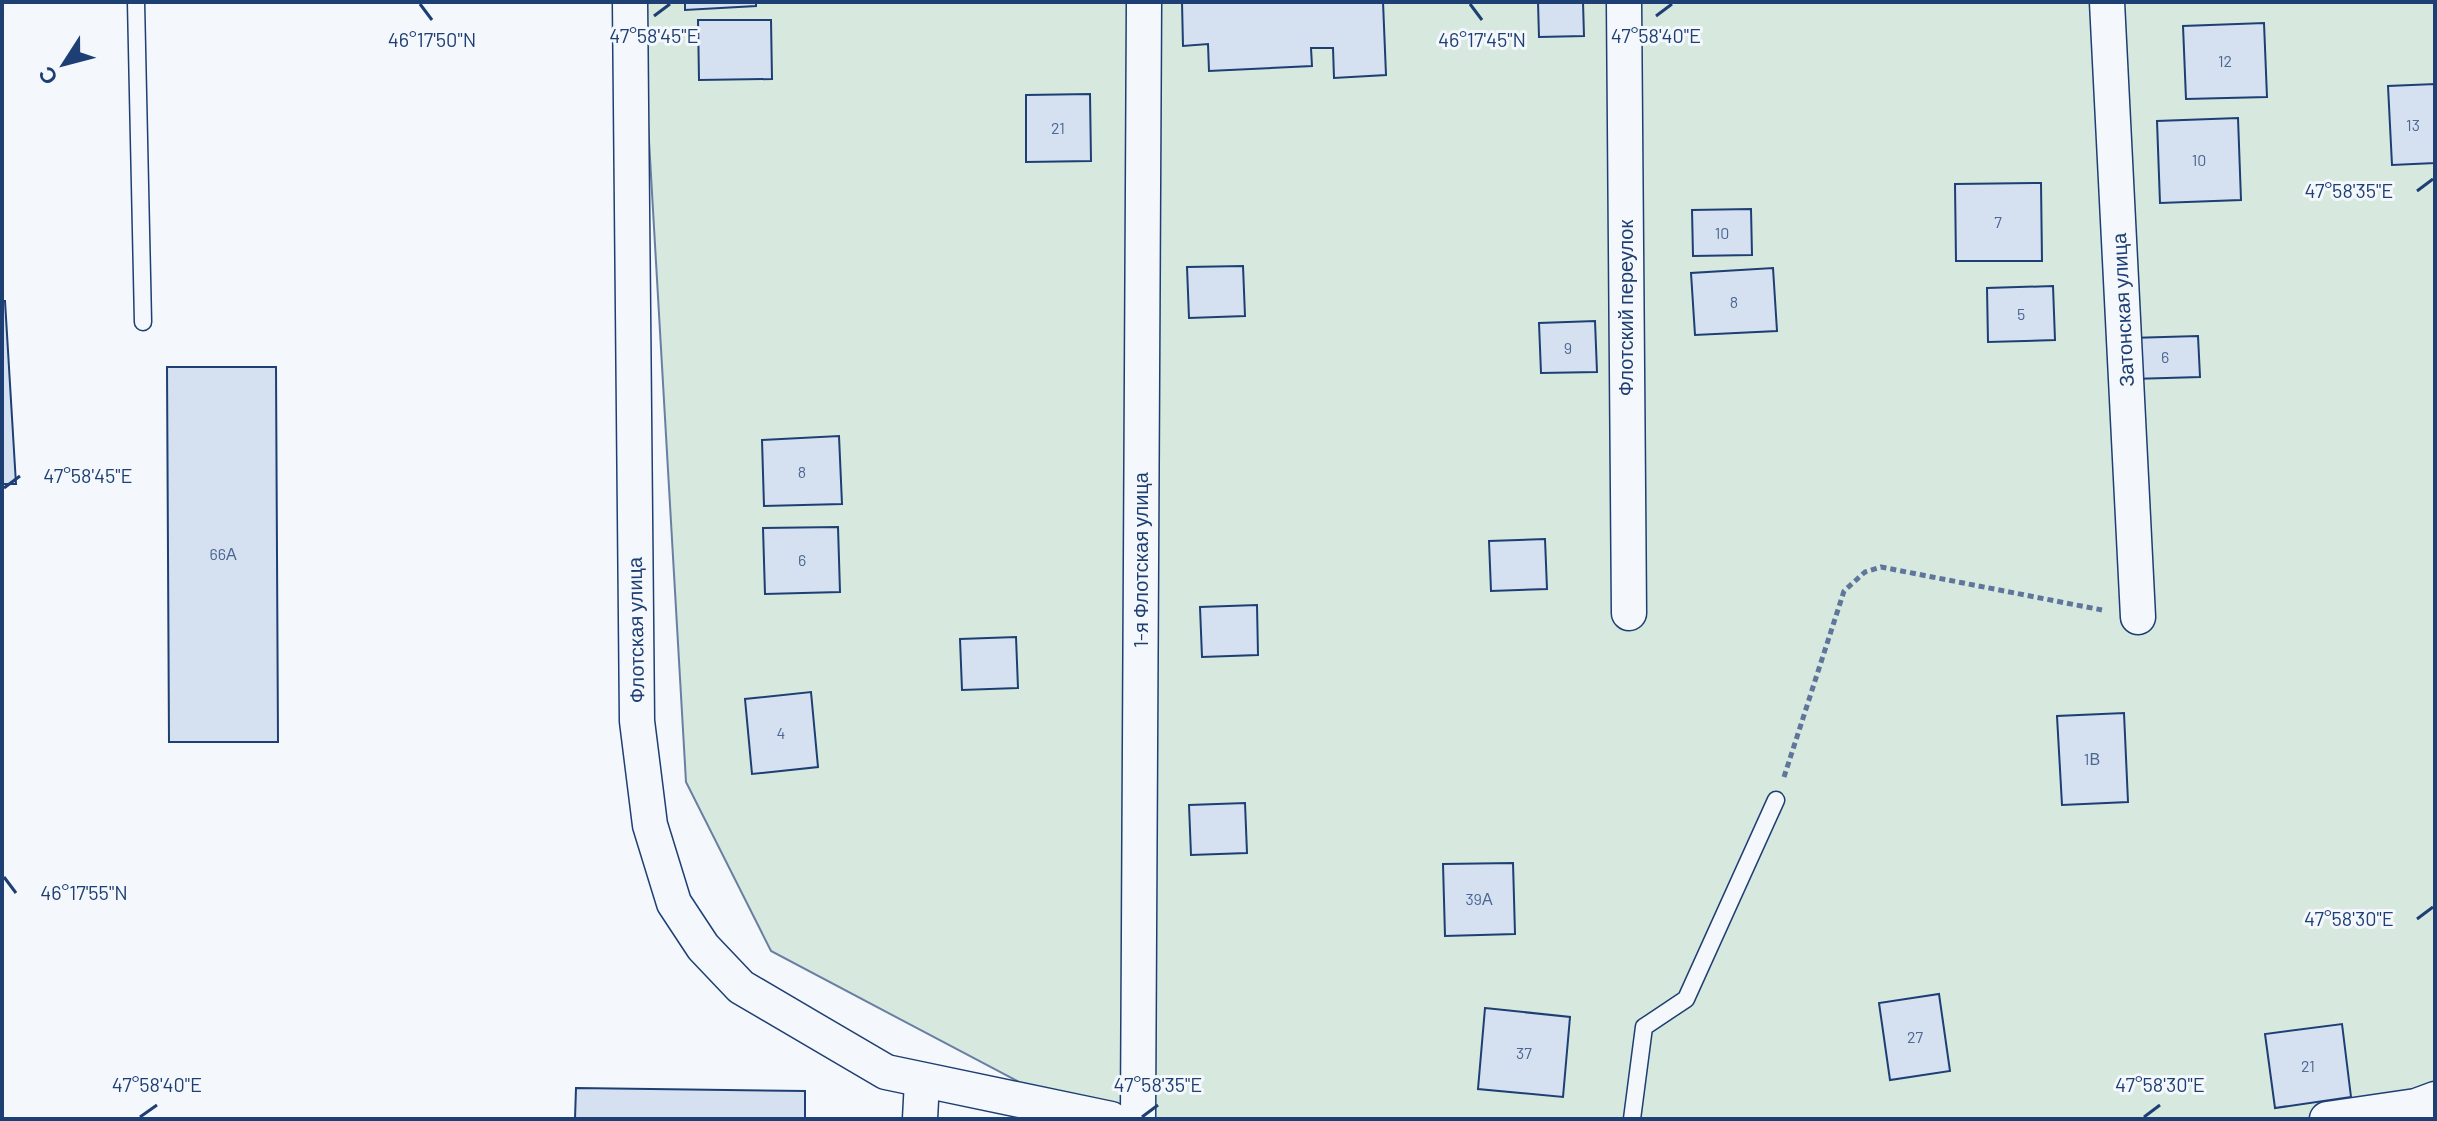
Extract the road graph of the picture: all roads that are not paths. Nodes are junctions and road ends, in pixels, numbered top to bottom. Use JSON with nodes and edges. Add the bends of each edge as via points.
{"nodes":[{"id":1,"x":136,"y":2,"type":"edge"},
{"id":2,"x":630,"y":2,"type":"edge"},
{"id":3,"x":1144,"y":2,"type":"edge"},
{"id":4,"x":1624,"y":2,"type":"edge"},
{"id":5,"x":2107,"y":2,"type":"edge"},
{"id":6,"x":143,"y":322,"type":"dead end"},
{"id":7,"x":1629,"y":613,"type":"dead end"},
{"id":8,"x":2138,"y":617,"type":"road end"},
{"id":9,"x":1776,"y":800,"type":"road end"},
{"id":10,"x":922,"y":1081,"type":"junction"},
{"id":11,"x":2435,"y":1099,"type":"edge"},
{"id":12,"x":920,"y":1119,"type":"edge"},
{"id":13,"x":1111,"y":1119,"type":"edge"},
{"id":14,"x":1138,"y":1119,"type":"edge"},
{"id":15,"x":1632,"y":1119,"type":"edge"},
{"id":16,"x":2327,"y":1119,"type":"edge"}],
"edges":[{"from":1,"to":6,"type":"lane"},
{"from":2,"to":10,"type":"street","name":"Флотская улица","via":[[637,721],[650,825],[674,903],[703,947],[741,987],[886,1072]]},
{"from":3,"to":14,"type":"street","name":"1-я Флотская улица"},
{"from":4,"to":7,"type":"street","name":"Флотский переулок"},
{"from":5,"to":8,"type":"street","name":"Затонская улица"},
{"from":9,"to":15,"type":"lane","via":[[1686,999],[1644,1027]]},
{"from":10,"to":12,"type":"street"},
{"from":10,"to":13,"type":"street","name":"Флотская улица"},
{"from":11,"to":16,"type":"street"}]}
